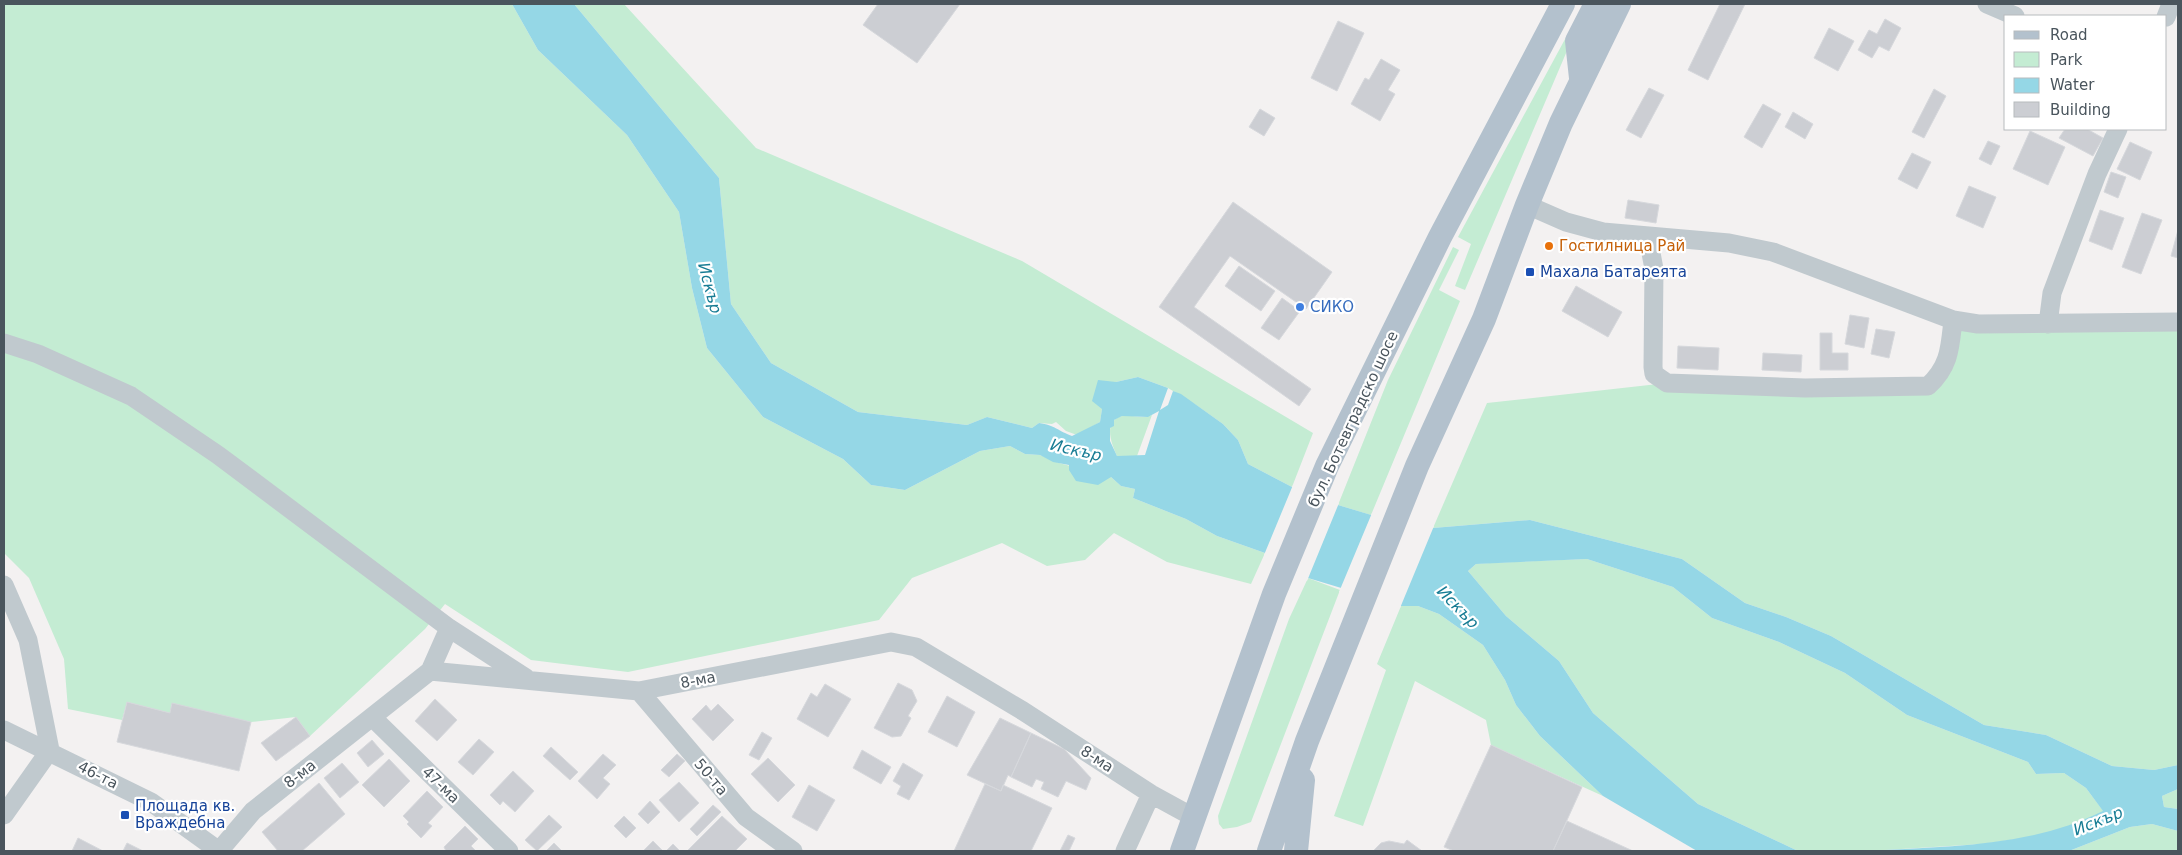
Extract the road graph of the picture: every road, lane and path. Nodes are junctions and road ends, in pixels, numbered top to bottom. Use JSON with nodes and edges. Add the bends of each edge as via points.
{"nodes":[{"id":1,"x":1563,"y":4,"type":"edge"},
{"id":2,"x":1596,"y":4,"type":"edge"},
{"id":3,"x":1619,"y":4,"type":"edge"},
{"id":4,"x":1987,"y":4,"type":"edge"},
{"id":5,"x":2013,"y":15,"type":"edge"},
{"id":6,"x":1581,"y":78,"type":"junction"},
{"id":7,"x":2118,"y":130,"type":"edge"},
{"id":8,"x":1527,"y":205,"type":"junction"},
{"id":9,"x":1648,"y":237,"type":"junction"},
{"id":10,"x":1953,"y":320,"type":"junction"},
{"id":11,"x":2178,"y":322,"type":"edge"},
{"id":12,"x":2048,"y":324,"type":"junction"},
{"id":13,"x":4,"y":343,"type":"edge"},
{"id":14,"x":4,"y":586,"type":"edge"},
{"id":15,"x":449,"y":628,"type":"junction"},
{"id":16,"x":430,"y":672,"type":"junction"},
{"id":17,"x":527,"y":679,"type":"junction"},
{"id":18,"x":639,"y":691,"type":"junction"},
{"id":19,"x":373,"y":718,"type":"junction"},
{"id":20,"x":4,"y":730,"type":"edge"},
{"id":21,"x":1307,"y":741,"type":"junction"},
{"id":22,"x":50,"y":750,"type":"junction"},
{"id":23,"x":1151,"y":794,"type":"junction"},
{"id":24,"x":4,"y":815,"type":"edge"},
{"id":25,"x":1193,"y":817,"type":"junction"},
{"id":26,"x":219,"y":851,"type":"edge"},
{"id":27,"x":508,"y":851,"type":"edge"},
{"id":28,"x":793,"y":851,"type":"edge"},
{"id":29,"x":1125,"y":851,"type":"edge"},
{"id":30,"x":1176,"y":851,"type":"edge"},
{"id":31,"x":1182,"y":851,"type":"edge"},
{"id":32,"x":1269,"y":851,"type":"edge"},
{"id":33,"x":1296,"y":851,"type":"edge"}],
"edges":[{"from":1,"to":25,"type":"main road","name":"бул. Ботевградско шосе","via":[[1443,231],[1327,466],[1274,594]]},
{"from":2,"to":6,"type":"main road","via":[[1577,41]]},
{"from":3,"to":6,"type":"main road"},
{"from":4,"to":5,"type":"street"},
{"from":6,"to":8,"type":"main road"},
{"from":7,"to":12,"type":"street","via":[[2097,174],[2052,293]]},
{"from":8,"to":9,"type":"street","via":[[1566,222],[1602,232]]},
{"from":8,"to":21,"type":"main road","via":[[1484,319],[1418,466]]},
{"from":9,"to":10,"type":"street","via":[[1728,243],[1773,252]]},
{"from":9,"to":10,"type":"street","via":[[1654,269],[1653,367],[1654,374],[1667,383],[1805,388],[1928,386],[1946,364]]},
{"from":10,"to":12,"type":"street","via":[[1978,324]]},
{"from":11,"to":12,"type":"street"},
{"from":13,"to":15,"type":"street","via":[[38,354],[132,396],[218,455]]},
{"from":14,"to":22,"type":"street","via":[[28,640]]},
{"from":15,"to":16,"type":"street"},
{"from":15,"to":17,"type":"street"},
{"from":16,"to":17,"type":"street","name":"8-ма"},
{"from":16,"to":19,"type":"street","name":"8-ма"},
{"from":17,"to":18,"type":"street","name":"8-ма"},
{"from":18,"to":23,"type":"street","name":"8-ма","via":[[891,642],[916,647]]},
{"from":18,"to":28,"type":"street","name":"50-та","via":[[746,817]]},
{"from":19,"to":26,"type":"street","name":"8-ма","via":[[253,811]]},
{"from":19,"to":27,"type":"street","name":"47-ма"},
{"from":20,"to":22,"type":"street","name":"46-та"},
{"from":21,"to":32,"type":"main road"},
{"from":21,"to":33,"type":"main road"},
{"from":22,"to":24,"type":"street"},
{"from":22,"to":26,"type":"street","name":"46-та","via":[[151,802]]},
{"from":23,"to":25,"type":"street","name":"8-ма"},
{"from":23,"to":29,"type":"street"},
{"from":25,"to":30,"type":"main road"},
{"from":25,"to":31,"type":"main road","name":"бул. Ботевградско шосе"}]}
